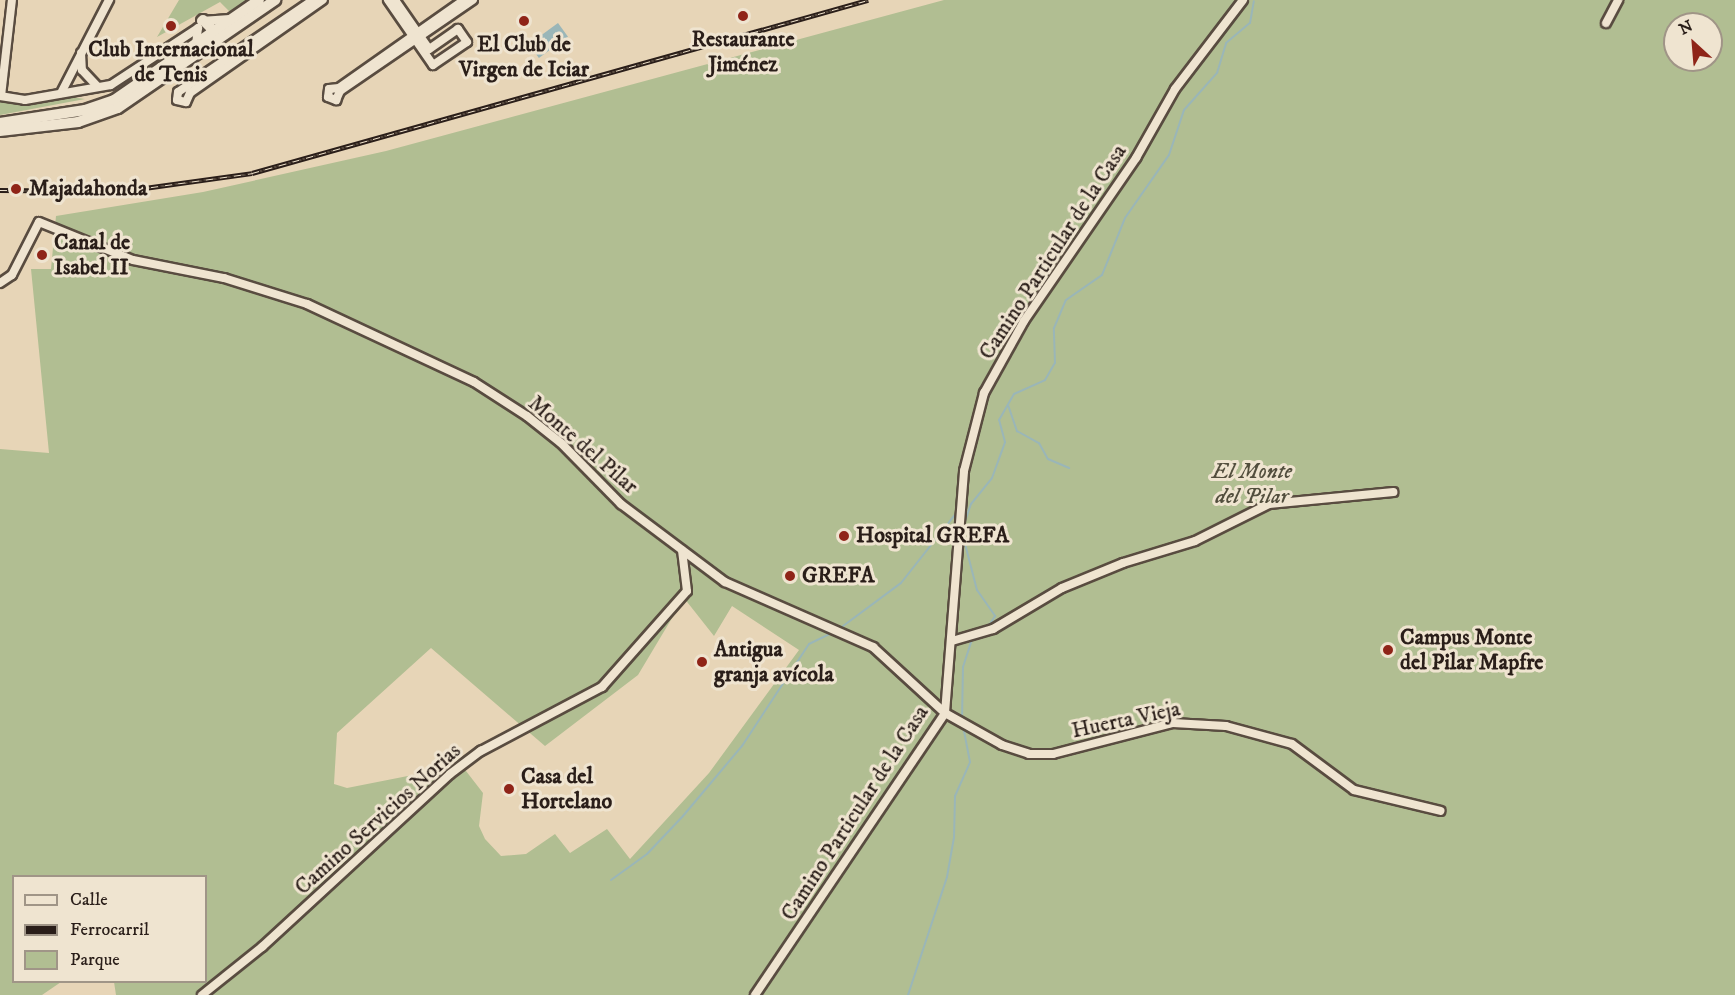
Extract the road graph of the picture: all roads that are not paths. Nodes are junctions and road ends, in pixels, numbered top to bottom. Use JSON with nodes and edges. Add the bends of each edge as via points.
{"nodes":[{"id":1,"x":12,"y":0,"type":"edge"},
{"id":2,"x":109,"y":0,"type":"edge"},
{"id":3,"x":259,"y":0,"type":"edge"},
{"id":4,"x":275,"y":0,"type":"edge"},
{"id":5,"x":313,"y":0,"type":"edge"},
{"id":6,"x":323,"y":0,"type":"edge"},
{"id":7,"x":388,"y":0,"type":"edge"},
{"id":8,"x":395,"y":0,"type":"edge"},
{"id":9,"x":464,"y":0,"type":"edge"},
{"id":10,"x":473,"y":0,"type":"edge"},
{"id":11,"x":1243,"y":0,"type":"edge"},
{"id":12,"x":1618,"y":0,"type":"edge"},
{"id":13,"x":258,"y":12,"type":"junction"},
{"id":14,"x":230,"y":19,"type":"junction"},
{"id":15,"x":1606,"y":23,"type":"dead end"},
{"id":16,"x":200,"y":24,"type":"junction"},
{"id":17,"x":211,"y":33,"type":"junction"},
{"id":18,"x":417,"y":36,"type":"junction"},
{"id":19,"x":196,"y":44,"type":"junction"},
{"id":20,"x":82,"y":50,"type":"junction"},
{"id":21,"x":82,"y":70,"type":"junction"},
{"id":22,"x":70,"y":78,"type":"junction"},
{"id":23,"x":162,"y":80,"type":"junction"},
{"id":24,"x":97,"y":86,"type":"junction"},
{"id":25,"x":77,"y":89,"type":"junction"},
{"id":26,"x":61,"y":93,"type":"junction"},
{"id":27,"x":1,"y":96,"type":"edge"},
{"id":28,"x":0,"y":123,"type":"edge"},
{"id":29,"x":0,"y":130,"type":"edge"},
{"id":30,"x":0,"y":283,"type":"edge"},
{"id":31,"x":1393,"y":492,"type":"dead end"},
{"id":32,"x":682,"y":550,"type":"junction"},
{"id":33,"x":952,"y":640,"type":"junction"},
{"id":34,"x":945,"y":713,"type":"junction"},
{"id":35,"x":982,"y":735,"type":"joint"},
{"id":36,"x":1441,"y":811,"type":"dead end"},
{"id":37,"x":202,"y":995,"type":"edge"},
{"id":38,"x":755,"y":995,"type":"edge"}],
"edges":[{"from":1,"to":27,"type":"street"},
{"from":2,"to":20,"type":"street"},
{"from":3,"to":14,"type":"street"},
{"from":4,"to":13,"type":"street"},
{"from":5,"to":6,"type":"street","via":[[178,92],[177,100],[186,102],[190,93]]},
{"from":7,"to":18,"type":"street"},
{"from":8,"to":18,"type":"street"},
{"from":9,"to":18,"type":"street"},
{"from":10,"to":18,"type":"street"},
{"from":11,"to":33,"type":"street","name":"Camino Particular de la Casa","via":[[1175,89],[1136,158],[1024,321],[984,393],[964,471]]},
{"from":12,"to":15,"type":"street"},
{"from":13,"to":17,"type":"street","via":[[244,14]]},
{"from":13,"to":23,"type":"street"},
{"from":14,"to":16,"type":"street"},
{"from":14,"to":17,"type":"street"},
{"from":16,"to":17,"type":"street"},
{"from":16,"to":19,"type":"street"},
{"from":16,"to":24,"type":"street","via":[[129,77]]},
{"from":17,"to":19,"type":"street"},
{"from":17,"to":23,"type":"street","via":[[167,71]]},
{"from":18,"to":18,"type":"street","via":[[433,65],[467,42],[458,29],[429,49]]},
{"from":18,"to":18,"type":"street","via":[[339,88],[329,90],[329,99],[336,100],[340,91]]},
{"from":19,"to":28,"type":"street","via":[[138,86],[98,107]]},
{"from":20,"to":21,"type":"street"},
{"from":20,"to":22,"type":"street"},
{"from":21,"to":24,"type":"street"},
{"from":21,"to":25,"type":"street"},
{"from":22,"to":25,"type":"street"},
{"from":22,"to":26,"type":"street"},
{"from":23,"to":29,"type":"street","via":[[99,116]]},
{"from":24,"to":25,"type":"street"},
{"from":25,"to":26,"type":"street"},
{"from":26,"to":27,"type":"street","via":[[25,100]]},
{"from":30,"to":32,"type":"street","name":"Monte del Pilar","via":[[18,266],[37,222],[154,266],[265,289],[474,382],[561,443],[621,504]]},
{"from":31,"to":33,"type":"street","via":[[1269,504],[1195,541],[1123,563],[1062,588],[993,629]]},
{"from":32,"to":34,"type":"street","name":"Monte del Pilar","via":[[725,582],[873,647]]},
{"from":32,"to":37,"type":"street","name":"Camino Servicios Norias","via":[[687,591],[602,687],[481,751],[450,774],[262,947]]},
{"from":33,"to":34,"type":"street","name":"Camino Particular de la Casa"},
{"from":34,"to":35,"type":"street","name":"Monte del Pilar"},
{"from":34,"to":38,"type":"street","name":"Camino Particular de la Casa"},
{"from":35,"to":36,"type":"street","name":"Huerta Vieja","via":[[1029,754],[1053,753],[1173,723],[1226,726],[1292,744],[1354,790]]}]}
